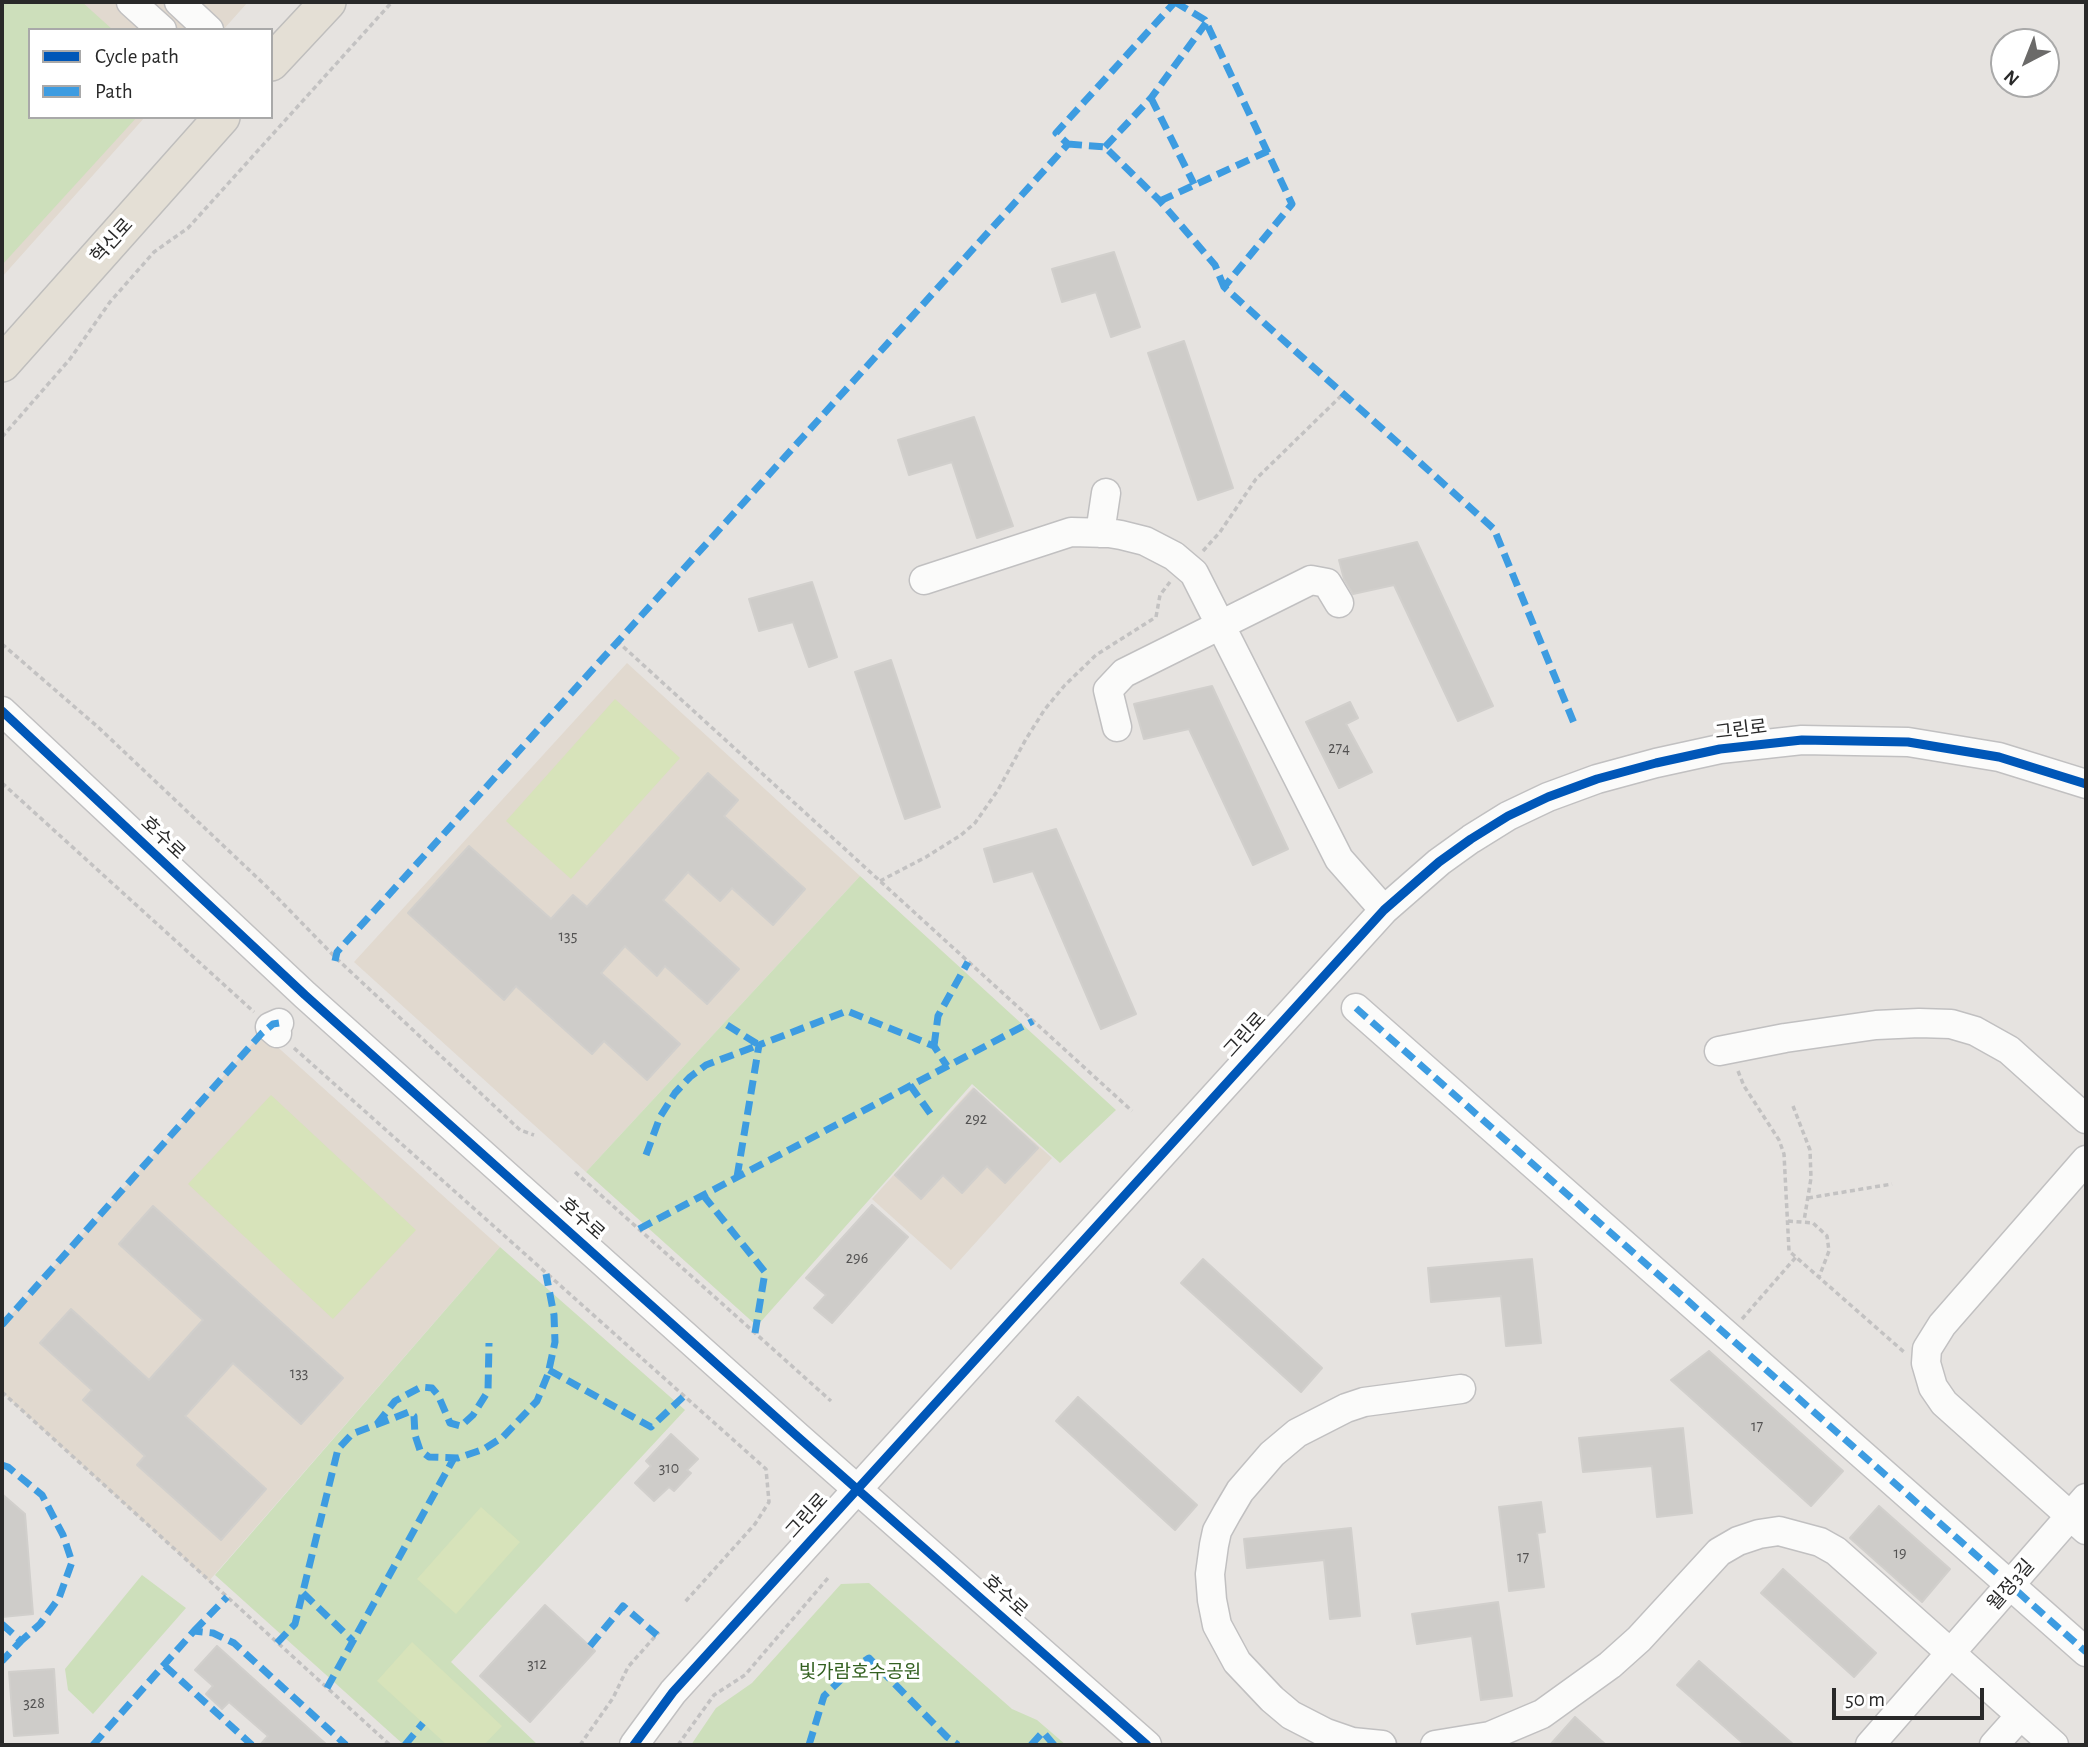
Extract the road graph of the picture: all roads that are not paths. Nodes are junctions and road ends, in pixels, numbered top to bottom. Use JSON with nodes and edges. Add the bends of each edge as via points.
{"nodes":[{"id":1,"x":131,"y":2,"type":"edge"},
{"id":2,"x":179,"y":2,"type":"edge"},
{"id":3,"x":328,"y":2,"type":"edge"},
{"id":4,"x":160,"y":28,"type":"edge"},
{"id":5,"x":207,"y":28,"type":"edge"},
{"id":6,"x":273,"y":61,"type":"edge"},
{"id":7,"x":220,"y":119,"type":"edge"},
{"id":8,"x":2,"y":364,"type":"edge"},
{"id":9,"x":1106,"y":493,"type":"dead end"},
{"id":10,"x":1100,"y":533,"type":"junction"},
{"id":11,"x":924,"y":580,"type":"dead end"},
{"id":12,"x":1339,"y":603,"type":"dead end"},
{"id":13,"x":1221,"y":624,"type":"junction"},
{"id":14,"x":2,"y":711,"type":"edge"},
{"id":15,"x":1117,"y":727,"type":"dead end"},
{"id":16,"x":2086,"y":784,"type":"edge"},
{"id":17,"x":1384,"y":909,"type":"junction"},
{"id":18,"x":1356,"y":1008,"type":"dead end"},
{"id":19,"x":1724,"y":1050,"type":"road end"},
{"id":20,"x":2086,"y":1119,"type":"edge"},
{"id":21,"x":2086,"y":1160,"type":"edge"},
{"id":22,"x":1461,"y":1389,"type":"dead end"},
{"id":23,"x":856,"y":1488,"type":"junction"},
{"id":24,"x":2081,"y":1515,"type":"edge"},
{"id":25,"x":2011,"y":1585,"type":"junction"},
{"id":26,"x":2086,"y":1652,"type":"edge"},
{"id":27,"x":1951,"y":1653,"type":"junction"},
{"id":28,"x":2020,"y":1716,"type":"junction"},
{"id":29,"x":634,"y":1745,"type":"edge"},
{"id":30,"x":1146,"y":1745,"type":"edge"},
{"id":31,"x":1382,"y":1745,"type":"edge"},
{"id":32,"x":1435,"y":1745,"type":"edge"},
{"id":33,"x":1870,"y":1745,"type":"edge"},
{"id":34,"x":1994,"y":1745,"type":"edge"},
{"id":35,"x":2054,"y":1745,"type":"edge"}],
"edges":[{"from":1,"to":4,"type":"street"},
{"from":2,"to":5,"type":"street"},
{"from":3,"to":6,"type":"main road"},
{"from":7,"to":8,"type":"main road","name":"혁신로"},
{"from":9,"to":10,"type":"street"},
{"from":10,"to":11,"type":"street","via":[[1071,532]]},
{"from":10,"to":13,"type":"street","via":[[1145,541],[1174,556],[1194,573]]},
{"from":12,"to":13,"type":"street","via":[[1326,583],[1311,580]]},
{"from":13,"to":15,"type":"street","via":[[1124,673],[1108,690]]},
{"from":13,"to":17,"type":"street","via":[[1339,859]]},
{"from":14,"to":23,"type":"street","name":"호수로","via":[[306,995]]},
{"from":16,"to":17,"type":"street","name":"그린로","via":[[1999,757],[1908,742],[1802,740],[1720,749],[1597,779],[1508,816],[1439,862]]},
{"from":17,"to":23,"type":"street","name":"그린로"},
{"from":18,"to":25,"type":"street"},
{"from":19,"to":20,"type":"street","via":[[1876,1025],[1951,1024],[2009,1050]]},
{"from":21,"to":24,"type":"street","via":[[1942,1325],[1927,1349],[1926,1366],[1944,1403]]},
{"from":22,"to":31,"type":"street","via":[[1364,1402],[1297,1433],[1240,1491],[1217,1531],[1210,1574],[1212,1600],[1217,1625],[1237,1662],[1292,1715],[1326,1733],[1360,1744]]},
{"from":23,"to":29,"type":"street","name":"그린로","via":[[673,1692]]},
{"from":23,"to":30,"type":"street","name":"호수로"},
{"from":24,"to":25,"type":"street","name":"월정3길"},
{"from":25,"to":26,"type":"street"},
{"from":25,"to":27,"type":"street","name":"월정3길"},
{"from":27,"to":28,"type":"street"},
{"from":27,"to":32,"type":"street","via":[[1836,1551],[1800,1535],[1759,1534],[1719,1552],[1639,1639],[1542,1714],[1490,1736]]},
{"from":27,"to":33,"type":"street","name":"월정3길"},
{"from":28,"to":34,"type":"street"},
{"from":28,"to":35,"type":"street"}]}
